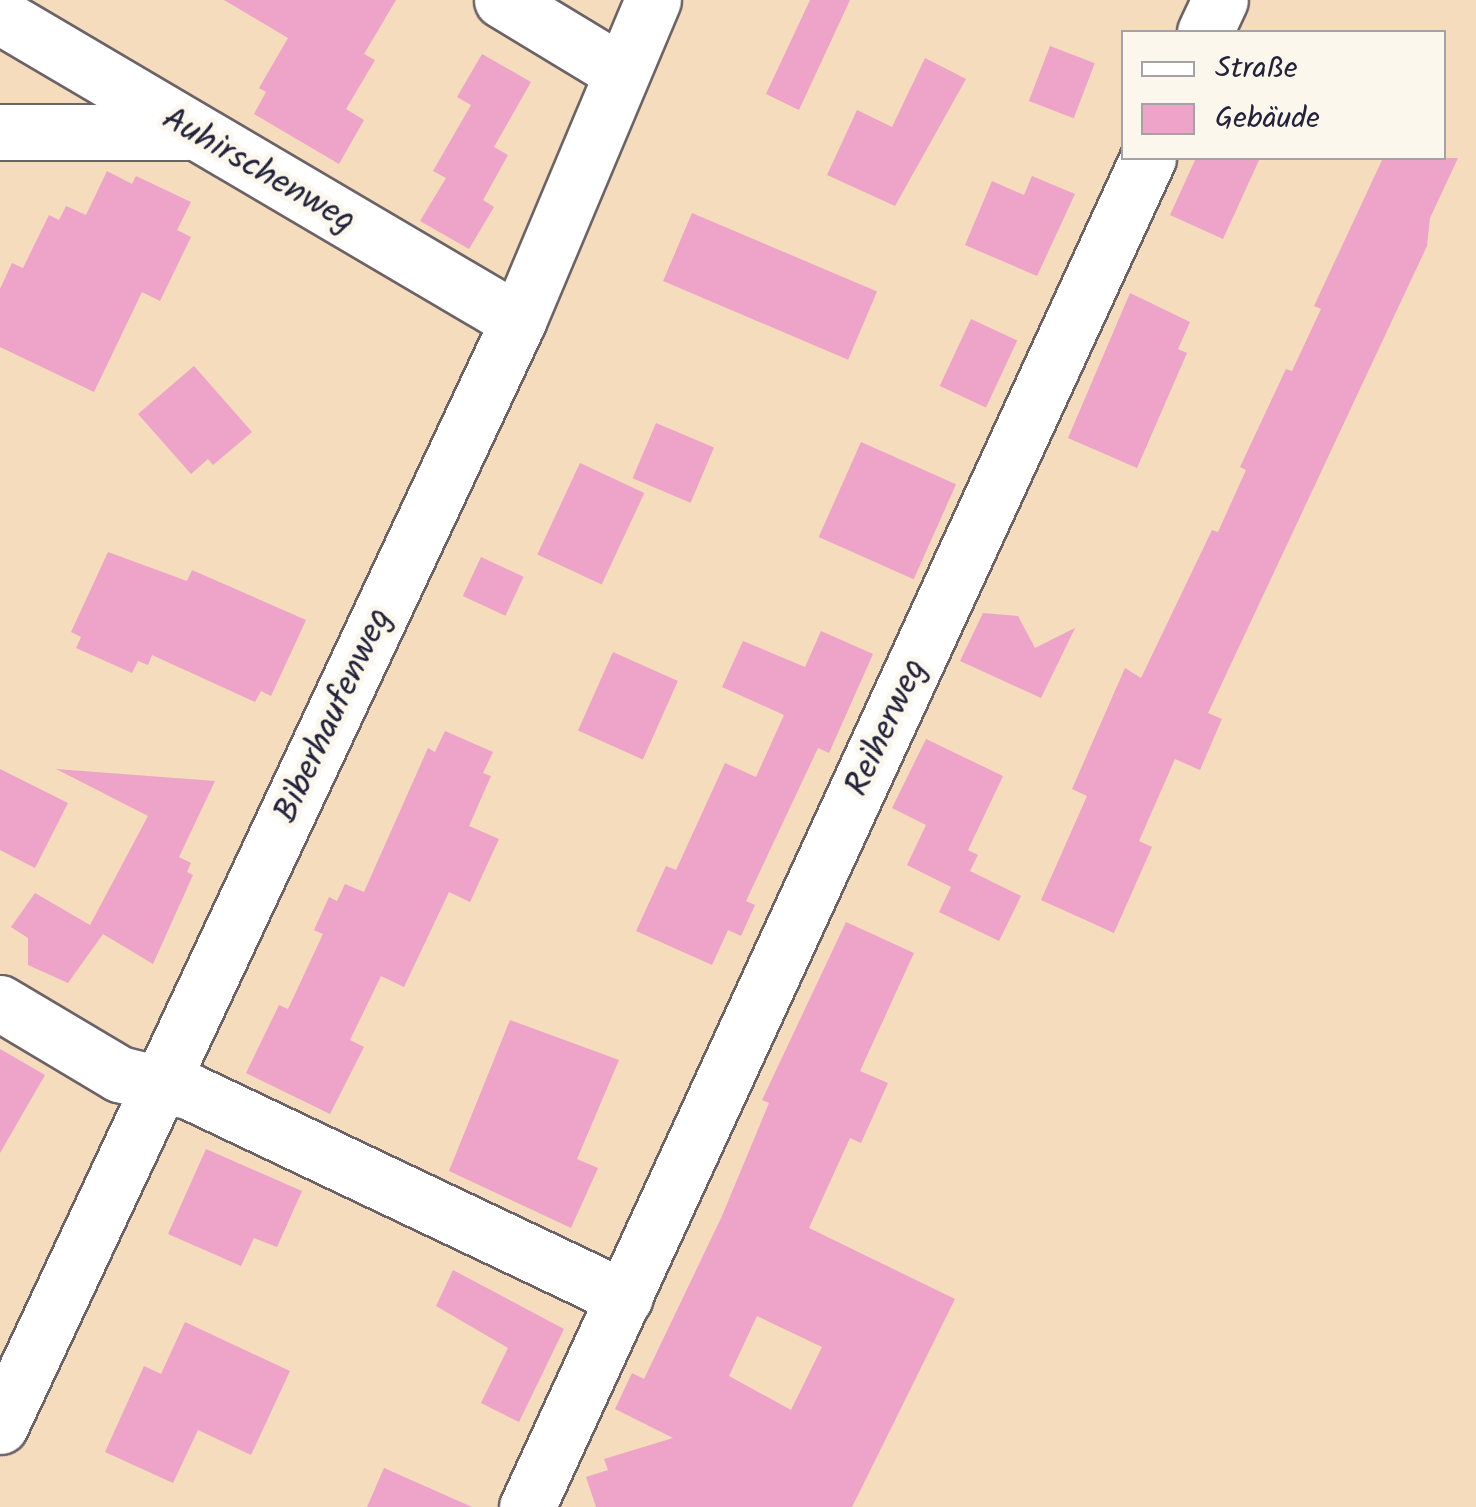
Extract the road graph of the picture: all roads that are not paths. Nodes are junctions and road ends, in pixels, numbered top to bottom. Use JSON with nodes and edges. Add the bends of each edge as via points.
{"nodes":[{"id":1,"x":502,"y":0,"type":"edge"},
{"id":2,"x":654,"y":0,"type":"edge"},
{"id":3,"x":1220,"y":0,"type":"edge"},
{"id":4,"x":0,"y":16,"type":"edge"},
{"id":5,"x":1207,"y":30,"type":"edge"},
{"id":6,"x":620,"y":72,"type":"junction"},
{"id":7,"x":0,"y":132,"type":"edge"},
{"id":8,"x":190,"y":132,"type":"junction"},
{"id":9,"x":1147,"y":160,"type":"edge"},
{"id":10,"x":518,"y":322,"type":"junction"},
{"id":11,"x":0,"y":1003,"type":"edge"},
{"id":12,"x":159,"y":1085,"type":"junction"},
{"id":13,"x":625,"y":1298,"type":"junction"},
{"id":14,"x":0,"y":1426,"type":"edge"},
{"id":15,"x":527,"y":1507,"type":"edge"}],
"edges":[{"from":1,"to":6,"type":"street"},
{"from":2,"to":6,"type":"street","name":"Biberhaufenweg"},
{"from":3,"to":5,"type":"street"},
{"from":4,"to":8,"type":"street","name":"Auhirschenweg"},
{"from":6,"to":10,"type":"street","name":"Biberhaufenweg"},
{"from":7,"to":8,"type":"street"},
{"from":8,"to":10,"type":"street","name":"Auhirschenweg"},
{"from":9,"to":13,"type":"street","name":"Reiherweg"},
{"from":10,"to":12,"type":"street","name":"Biberhaufenweg"},
{"from":11,"to":12,"type":"street","via":[[119,1074]]},
{"from":12,"to":13,"type":"street","via":[[191,1092]]},
{"from":12,"to":14,"type":"street","name":"Biberhaufenweg"},
{"from":13,"to":15,"type":"street","name":"Reiherweg"}]}
